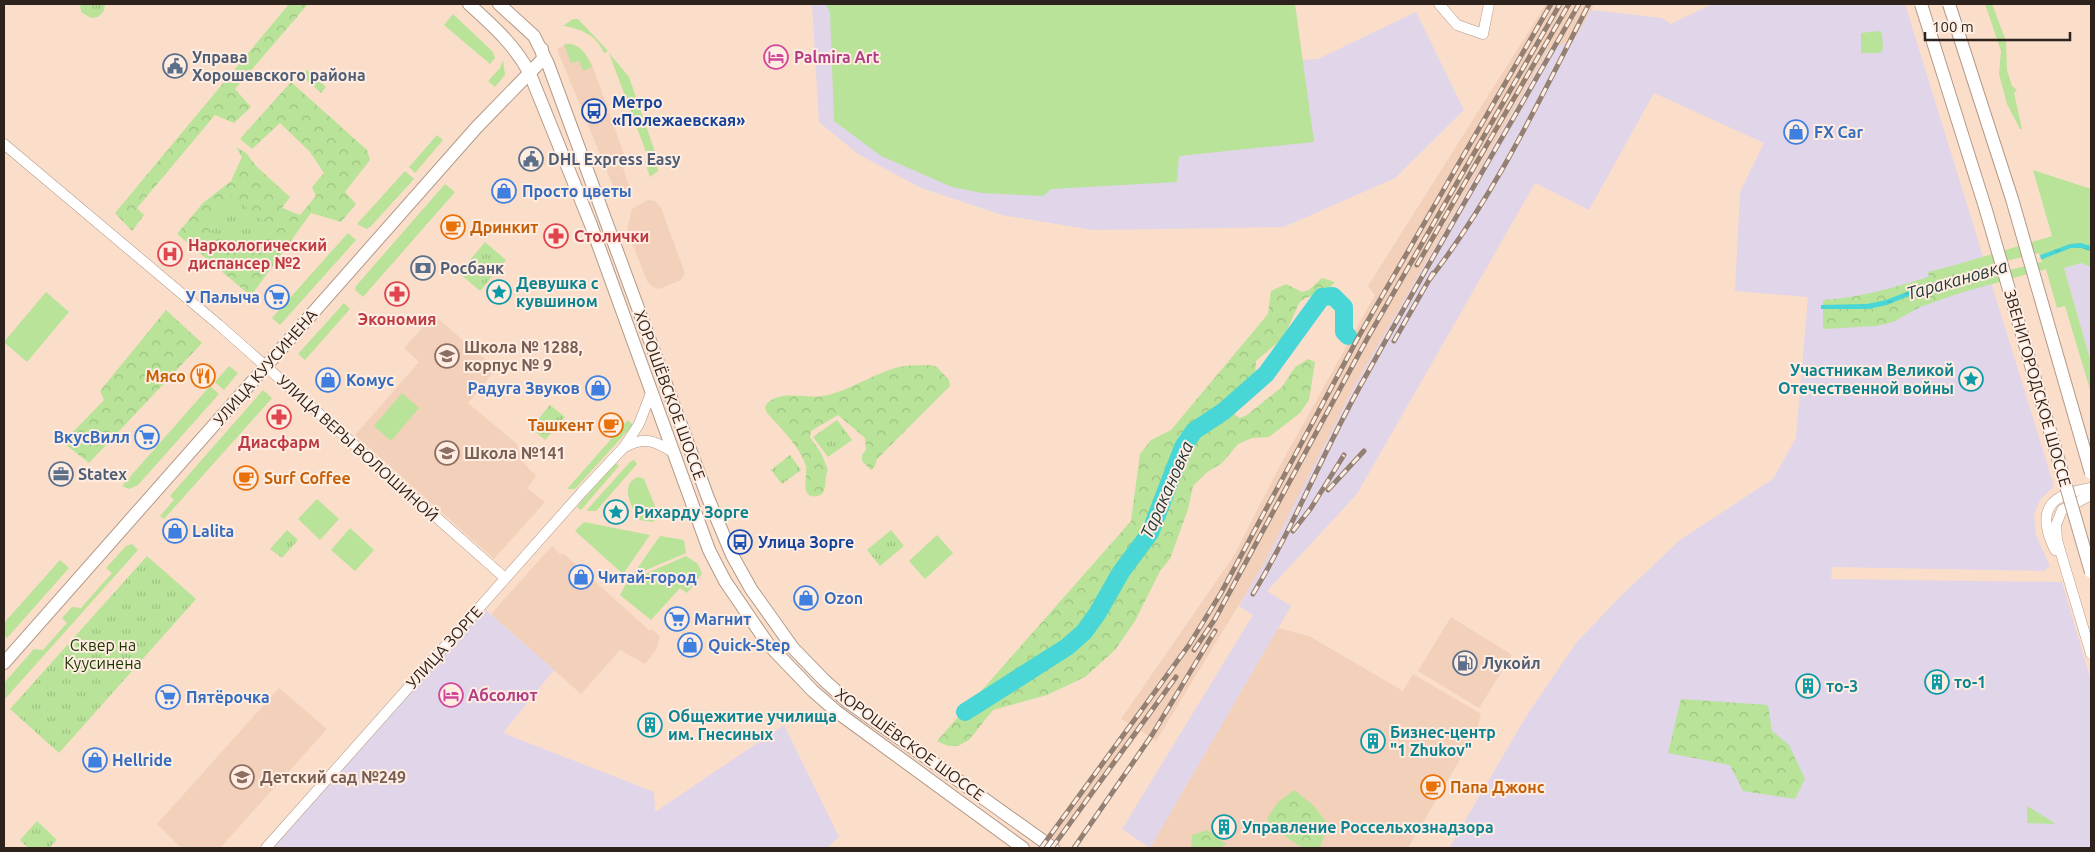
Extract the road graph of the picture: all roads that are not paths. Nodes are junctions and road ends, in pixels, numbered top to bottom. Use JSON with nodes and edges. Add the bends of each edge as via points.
{"nodes":[{"id":1,"x":469,"y":4,"type":"edge"},
{"id":2,"x":499,"y":4,"type":"edge"},
{"id":3,"x":1439,"y":4,"type":"edge"},
{"id":4,"x":1489,"y":4,"type":"edge"},
{"id":5,"x":1921,"y":4,"type":"edge"},
{"id":6,"x":1949,"y":4,"type":"edge"},
{"id":7,"x":541,"y":47,"type":"junction"},
{"id":8,"x":530,"y":74,"type":"junction"},
{"id":9,"x":558,"y":92,"type":"junction"},
{"id":10,"x":4,"y":144,"type":"edge"},
{"id":11,"x":266,"y":366,"type":"junction"},
{"id":12,"x":651,"y":393,"type":"junction"},
{"id":13,"x":624,"y":447,"type":"junction"},
{"id":14,"x":673,"y":452,"type":"junction"},
{"id":15,"x":2091,"y":474,"type":"edge"},
{"id":16,"x":2091,"y":488,"type":"edge"},
{"id":17,"x":2091,"y":495,"type":"edge"},
{"id":18,"x":2091,"y":572,"type":"edge"},
{"id":19,"x":2067,"y":574,"type":"junction"},
{"id":20,"x":505,"y":578,"type":"junction"},
{"id":21,"x":2091,"y":654,"type":"edge"},
{"id":22,"x":4,"y":663,"type":"edge"},
{"id":23,"x":266,"y":848,"type":"edge"},
{"id":24,"x":1023,"y":848,"type":"edge"},
{"id":25,"x":1053,"y":848,"type":"edge"}],
"edges":[{"from":1,"to":8,"type":"main road","name":"ХОРОШЁВСКОЕ ШОССЕ","via":[[509,41]]},
{"from":2,"to":7,"type":"main road","name":"ХОРОШЁВСКОЕ ШОССЕ","via":[[530,30]]},
{"from":3,"to":4,"type":"street","via":[[1458,25],[1483,34]]},
{"from":5,"to":18,"type":"main road","name":"ЗВЕНИГОРОДСКОЕ ШОССЕ","bridge":true,"via":[[1985,207]]},
{"from":6,"to":15,"type":"main road","name":"ЗВЕНИГОРОДСКОЕ ШОССЕ","bridge":true,"via":[[2012,199]]},
{"from":7,"to":8,"type":"main road","name":"УЛИЦА КУУСИНЕНА","via":[[543,59]]},
{"from":7,"to":9,"type":"main road","name":"ХОРОШЁВСКОЕ ШОССЕ"},
{"from":8,"to":9,"type":"main road","via":[[548,75]]},
{"from":8,"to":11,"type":"main road","name":"УЛИЦА КУУСИНЕНА","via":[[500,102]]},
{"from":8,"to":12,"type":"main road","name":"ХОРОШЁВСКОЕ ШОССЕ","via":[[584,207]]},
{"from":9,"to":25,"type":"main road","name":"ХОРОШЁВСКОЕ ШОССЕ","via":[[708,498],[750,589],[793,648],[847,700]]},
{"from":10,"to":11,"type":"street","name":"УЛИЦА ВЕРЫ ВОЛОШИНОЙ"},
{"from":11,"to":20,"type":"street","name":"УЛИЦА ВЕРЫ ВОЛОШИНОЙ"},
{"from":11,"to":22,"type":"main road","name":"УЛИЦА КУУСИНЕНА"},
{"from":12,"to":13,"type":"street","name":"УЛИЦА ЗОРГЕ","via":[[639,424]]},
{"from":12,"to":14,"type":"main road","name":"ХОРОШЁВСКОЕ ШОССЕ"},
{"from":13,"to":14,"type":"street","via":[[644,439]]},
{"from":13,"to":20,"type":"street","name":"УЛИЦА ЗОРГЕ"},
{"from":14,"to":24,"type":"main road","name":"ХОРОШЁВСКОЕ ШОССЕ","via":[[717,568],[768,644],[836,712]]},
{"from":16,"to":19,"type":"street","via":[[2062,495],[2054,500],[2047,512],[2048,535]]},
{"from":17,"to":19,"type":"street","via":[[2065,507],[2057,520],[2056,533]]},
{"from":19,"to":21,"type":"street"},
{"from":20,"to":23,"type":"street","name":"УЛИЦА ЗОРГЕ"}]}
